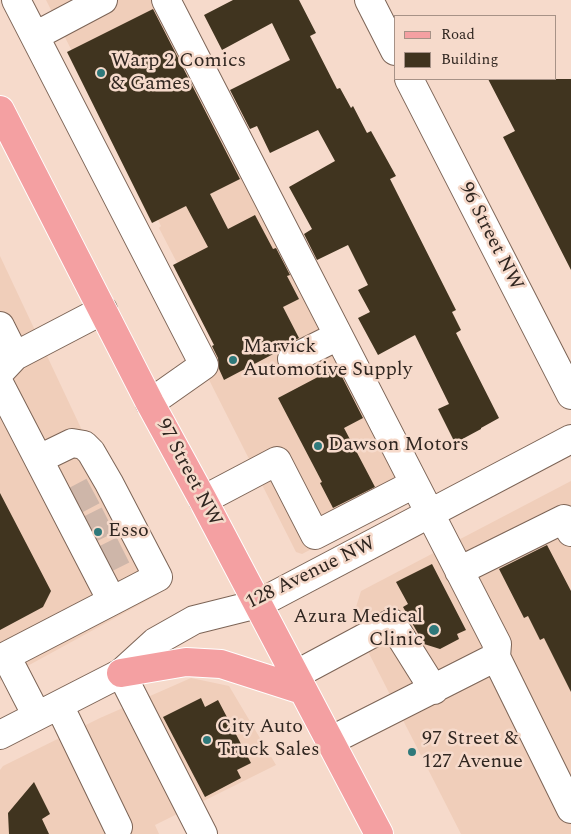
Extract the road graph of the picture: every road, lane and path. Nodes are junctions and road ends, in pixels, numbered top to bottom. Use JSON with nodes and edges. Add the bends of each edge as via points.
{"nodes":[{"id":1,"x":16,"y":0,"type":"edge"},
{"id":2,"x":103,"y":0,"type":"edge"},
{"id":3,"x":166,"y":0,"type":"edge"},
{"id":4,"x":368,"y":0,"type":"edge"},
{"id":5,"x":35,"y":36,"type":"junction"},
{"id":6,"x":394,"y":49,"type":"edge"},
{"id":7,"x":410,"y":80,"type":"edge"},
{"id":8,"x":0,"y":110,"type":"edge"},
{"id":9,"x":103,"y":310,"type":"junction"},
{"id":10,"x":0,"y":326,"type":"edge"},
{"id":11,"x":338,"y":336,"type":"junction"},
{"id":12,"x":292,"y":359,"type":"dead end"},
{"id":13,"x":8,"y":364,"type":"edge"},
{"id":14,"x":0,"y":385,"type":"edge"},
{"id":15,"x":571,"y":395,"type":"edge"},
{"id":16,"x":150,"y":403,"type":"junction"},
{"id":17,"x":8,"y":418,"type":"edge"},
{"id":18,"x":571,"y":439,"type":"edge"},
{"id":19,"x":39,"y":459,"type":"junction"},
{"id":20,"x":414,"y":484,"type":"junction"},
{"id":21,"x":85,"y":495,"type":"junction"},
{"id":22,"x":203,"y":500,"type":"junction"},
{"id":23,"x":429,"y":514,"type":"junction"},
{"id":24,"x":100,"y":524,"type":"junction"},
{"id":25,"x":571,"y":532,"type":"edge"},
{"id":26,"x":316,"y":535,"type":"junction"},
{"id":27,"x":115,"y":554,"type":"junction"},
{"id":28,"x":332,"y":565,"type":"junction"},
{"id":29,"x":459,"y":571,"type":"junction"},
{"id":30,"x":255,"y":598,"type":"junction"},
{"id":31,"x":112,"y":600,"type":"junction"},
{"id":32,"x":3,"y":657,"type":"edge"},
{"id":33,"x":496,"y":657,"type":"junction"},
{"id":34,"x":121,"y":672,"type":"junction"},
{"id":35,"x":299,"y":683,"type":"junction"},
{"id":36,"x":434,"y":690,"type":"junction"},
{"id":37,"x":48,"y":710,"type":"junction"},
{"id":38,"x":0,"y":735,"type":"edge"},
{"id":39,"x":330,"y":741,"type":"junction"},
{"id":40,"x":561,"y":763,"type":"edge"},
{"id":41,"x":571,"y":809,"type":"edge"},
{"id":42,"x":118,"y":828,"type":"dead end"},
{"id":43,"x":203,"y":834,"type":"edge"},
{"id":44,"x":379,"y":834,"type":"edge"}],
"edges":[{"from":1,"to":5,"type":"street"},
{"from":2,"to":5,"type":"street"},
{"from":3,"to":11,"type":"street"},
{"from":4,"to":6,"type":"street"},
{"from":5,"to":16,"type":"street","via":[[204,365]]},
{"from":7,"to":15,"type":"street","name":"96 Street NW"},
{"from":8,"to":9,"type":"main road","name":"97 Street NW"},
{"from":9,"to":13,"type":"street"},
{"from":9,"to":16,"type":"main road","name":"97 Street NW"},
{"from":10,"to":13,"type":"street"},
{"from":11,"to":12,"type":"street"},
{"from":11,"to":20,"type":"street"},
{"from":14,"to":17,"type":"street"},
{"from":16,"to":22,"type":"main road","name":"97 Street NW"},
{"from":17,"to":19,"type":"street"},
{"from":18,"to":23,"type":"street","name":"128 Avenue NW"},
{"from":19,"to":21,"type":"street"},
{"from":19,"to":21,"type":"street","via":[[72,443],[84,445],[91,452]]},
{"from":20,"to":23,"type":"street"},
{"from":20,"to":26,"type":"street"},
{"from":21,"to":24,"type":"street"},
{"from":21,"to":24,"type":"street"},
{"from":22,"to":26,"type":"street","via":[[277,461]]},
{"from":22,"to":30,"type":"main road","name":"97 Street NW"},
{"from":23,"to":28,"type":"street","name":"128 Avenue NW"},
{"from":23,"to":29,"type":"street"},
{"from":24,"to":27,"type":"street"},
{"from":24,"to":27,"type":"street"},
{"from":25,"to":29,"type":"street","via":[[564,519]]},
{"from":26,"to":28,"type":"street"},
{"from":27,"to":31,"type":"street"},
{"from":27,"to":31,"type":"street","via":[[158,577]]},
{"from":28,"to":30,"type":"street","name":"128 Avenue NW"},
{"from":29,"to":33,"type":"street","via":[[496,644]]},
{"from":30,"to":34,"type":"street","name":"128 Avenue NW","via":[[194,620],[155,642]]},
{"from":30,"to":35,"type":"main road","name":"97 Street NW"},
{"from":31,"to":32,"type":"street"},
{"from":32,"to":37,"type":"street"},
{"from":33,"to":36,"type":"street"},
{"from":33,"to":40,"type":"street"},
{"from":34,"to":35,"type":"main road","via":[[186,662],[221,664]]},
{"from":34,"to":37,"type":"street","name":"128 Avenue NW"},
{"from":34,"to":43,"type":"street"},
{"from":35,"to":36,"type":"street","via":[[392,623]]},
{"from":35,"to":39,"type":"main road","name":"97 Street NW"},
{"from":36,"to":39,"type":"street"},
{"from":37,"to":38,"type":"street","name":"128 Avenue NW"},
{"from":37,"to":42,"type":"street"},
{"from":39,"to":44,"type":"main road","name":"97 Street NW"},
{"from":40,"to":41,"type":"street"}]}
